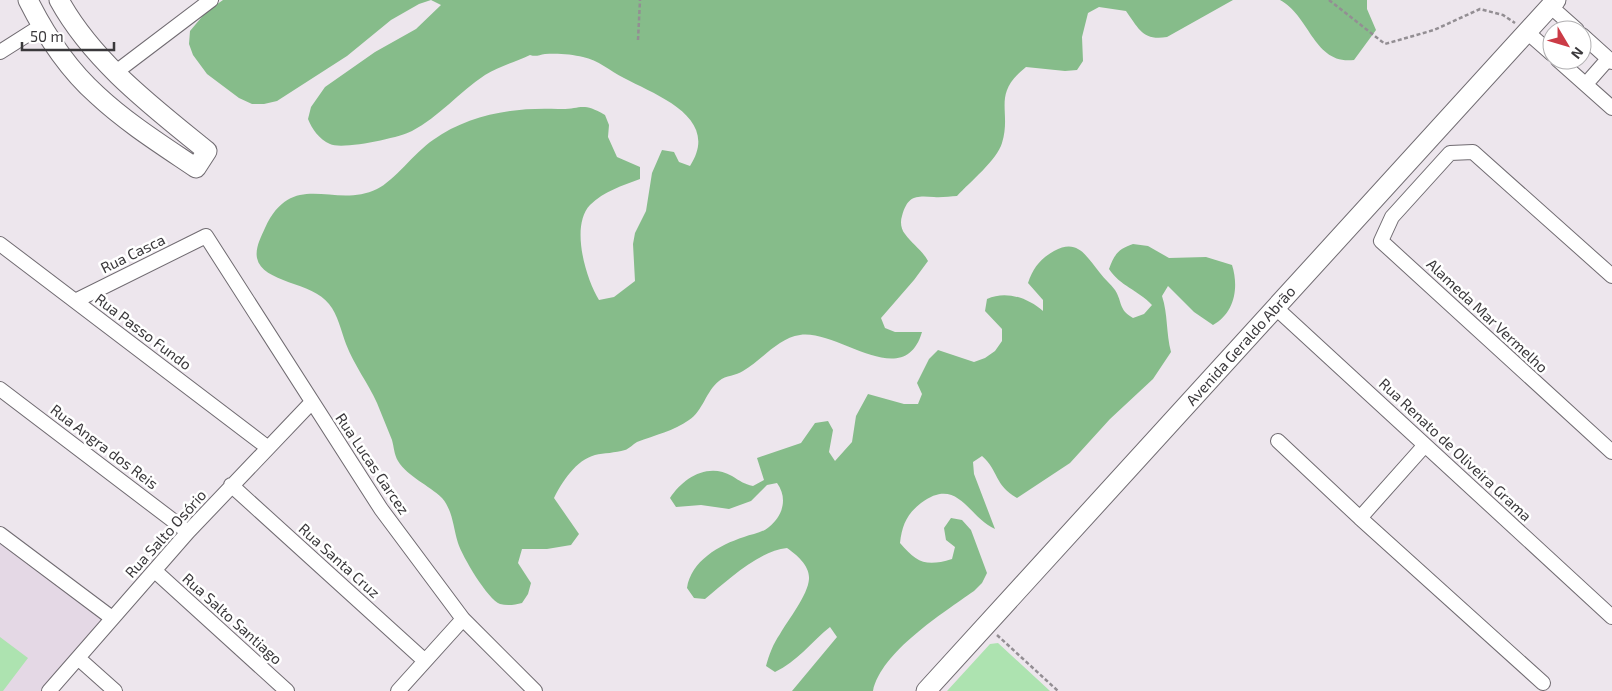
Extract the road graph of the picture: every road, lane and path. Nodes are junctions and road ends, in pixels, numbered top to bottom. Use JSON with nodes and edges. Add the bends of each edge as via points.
{"nodes":[{"id":1,"x":28,"y":0,"type":"edge"},
{"id":2,"x":59,"y":0,"type":"edge"},
{"id":3,"x":640,"y":0,"type":"edge"},
{"id":4,"x":1329,"y":0,"type":"edge"},
{"id":5,"x":207,"y":1,"type":"edge"},
{"id":6,"x":1553,"y":3,"type":"edge"},
{"id":7,"x":1568,"y":20,"type":"edge"},
{"id":8,"x":41,"y":26,"type":"junction"},
{"id":9,"x":1527,"y":32,"type":"junction"},
{"id":10,"x":638,"y":40,"type":"dead end"},
{"id":11,"x":1592,"y":44,"type":"edge"},
{"id":12,"x":1542,"y":45,"type":"edge"},
{"id":13,"x":0,"y":52,"type":"edge"},
{"id":14,"x":1610,"y":60,"type":"edge"},
{"id":15,"x":1570,"y":70,"type":"edge"},
{"id":16,"x":116,"y":72,"type":"junction"},
{"id":17,"x":1586,"y":84,"type":"junction"},
{"id":18,"x":1612,"y":108,"type":"edge"},
{"id":19,"x":206,"y":236,"type":"joint"},
{"id":20,"x":0,"y":244,"type":"edge"},
{"id":21,"x":1612,"y":276,"type":"edge"},
{"id":22,"x":75,"y":301,"type":"junction"},
{"id":23,"x":1276,"y":308,"type":"junction"},
{"id":24,"x":0,"y":389,"type":"edge"},
{"id":25,"x":311,"y":403,"type":"junction"},
{"id":26,"x":1278,"y":441,"type":"dead end"},
{"id":27,"x":1425,"y":445,"type":"junction"},
{"id":28,"x":267,"y":447,"type":"junction"},
{"id":29,"x":1612,"y":452,"type":"edge"},
{"id":30,"x":232,"y":485,"type":"junction"},
{"id":31,"x":1360,"y":518,"type":"junction"},
{"id":32,"x":188,"y":532,"type":"junction"},
{"id":33,"x":0,"y":534,"type":"edge"},
{"id":34,"x":155,"y":570,"type":"junction"},
{"id":35,"x":1612,"y":617,"type":"edge"},
{"id":36,"x":112,"y":618,"type":"junction"},
{"id":37,"x":463,"y":619,"type":"junction"},
{"id":38,"x":987,"y":626,"type":"junction"},
{"id":39,"x":78,"y":658,"type":"junction"},
{"id":40,"x":425,"y":661,"type":"junction"},
{"id":41,"x":1543,"y":683,"type":"dead end"},
{"id":42,"x":49,"y":691,"type":"edge"},
{"id":43,"x":114,"y":691,"type":"edge"},
{"id":44,"x":287,"y":691,"type":"edge"},
{"id":45,"x":398,"y":691,"type":"edge"},
{"id":46,"x":536,"y":691,"type":"edge"},
{"id":47,"x":926,"y":691,"type":"edge"},
{"id":48,"x":1058,"y":691,"type":"edge"}],
"edges":[{"from":1,"to":8,"type":"main road"},
{"from":2,"to":16,"type":"main road","via":[[98,55]]},
{"from":3,"to":10,"type":"path"},
{"from":4,"to":9,"type":"path","via":[[1385,44],[1434,30],[1480,9],[1503,15]]},
{"from":5,"to":16,"type":"street"},
{"from":6,"to":7,"type":"street"},
{"from":6,"to":9,"type":"main road","name":"Avenida Geraldo Abrão"},
{"from":8,"to":13,"type":"street"},
{"from":8,"to":16,"type":"main road","via":[[97,95],[196,168],[208,151]]},
{"from":9,"to":12,"type":"street"},
{"from":9,"to":23,"type":"main road","name":"Avenida Geraldo Abrão"},
{"from":11,"to":14,"type":"street"},
{"from":14,"to":17,"type":"street"},
{"from":15,"to":17,"type":"street"},
{"from":17,"to":18,"type":"street"},
{"from":19,"to":22,"type":"street","name":"Rua Casca"},
{"from":19,"to":25,"type":"street","name":"Rua Lucas Garcez"},
{"from":20,"to":22,"type":"street","name":"Rua Passo Fundo"},
{"from":21,"to":29,"type":"street","name":"Alameda Mar Vermelho","via":[[1473,152],[1450,153],[1392,217],[1381,241]]},
{"from":22,"to":28,"type":"street","name":"Rua Passo Fundo"},
{"from":23,"to":27,"type":"street","name":"Rua Renato de Oliveira Grama"},
{"from":23,"to":38,"type":"main road","name":"Avenida Geraldo Abrão"},
{"from":24,"to":32,"type":"street","name":"Rua Angra dos Reis"},
{"from":25,"to":28,"type":"street","name":"Rua Salto Osório"},
{"from":25,"to":37,"type":"street","name":"Rua Lucas Garcez","via":[[381,509]]},
{"from":26,"to":31,"type":"street"},
{"from":27,"to":31,"type":"street"},
{"from":27,"to":35,"type":"street","name":"Rua Renato de Oliveira Grama"},
{"from":28,"to":30,"type":"street","name":"Rua Salto Osório"},
{"from":30,"to":32,"type":"street","name":"Rua Salto Osório"},
{"from":30,"to":40,"type":"street","name":"Rua Santa Cruz"},
{"from":31,"to":41,"type":"street"},
{"from":32,"to":34,"type":"street","name":"Rua Salto Osório"},
{"from":33,"to":36,"type":"street"},
{"from":34,"to":36,"type":"street","name":"Rua Salto Osório"},
{"from":34,"to":44,"type":"street","name":"Rua Salto Santiago"},
{"from":36,"to":39,"type":"street","name":"Rua Salto Osório"},
{"from":37,"to":40,"type":"street"},
{"from":37,"to":46,"type":"street","name":"Rua Lucas Garcez"},
{"from":38,"to":47,"type":"main road","name":"Avenida Geraldo Abrão"},
{"from":38,"to":48,"type":"path"},
{"from":39,"to":42,"type":"street","name":"Rua Salto Osório"},
{"from":39,"to":43,"type":"street"},
{"from":40,"to":45,"type":"street"}]}
